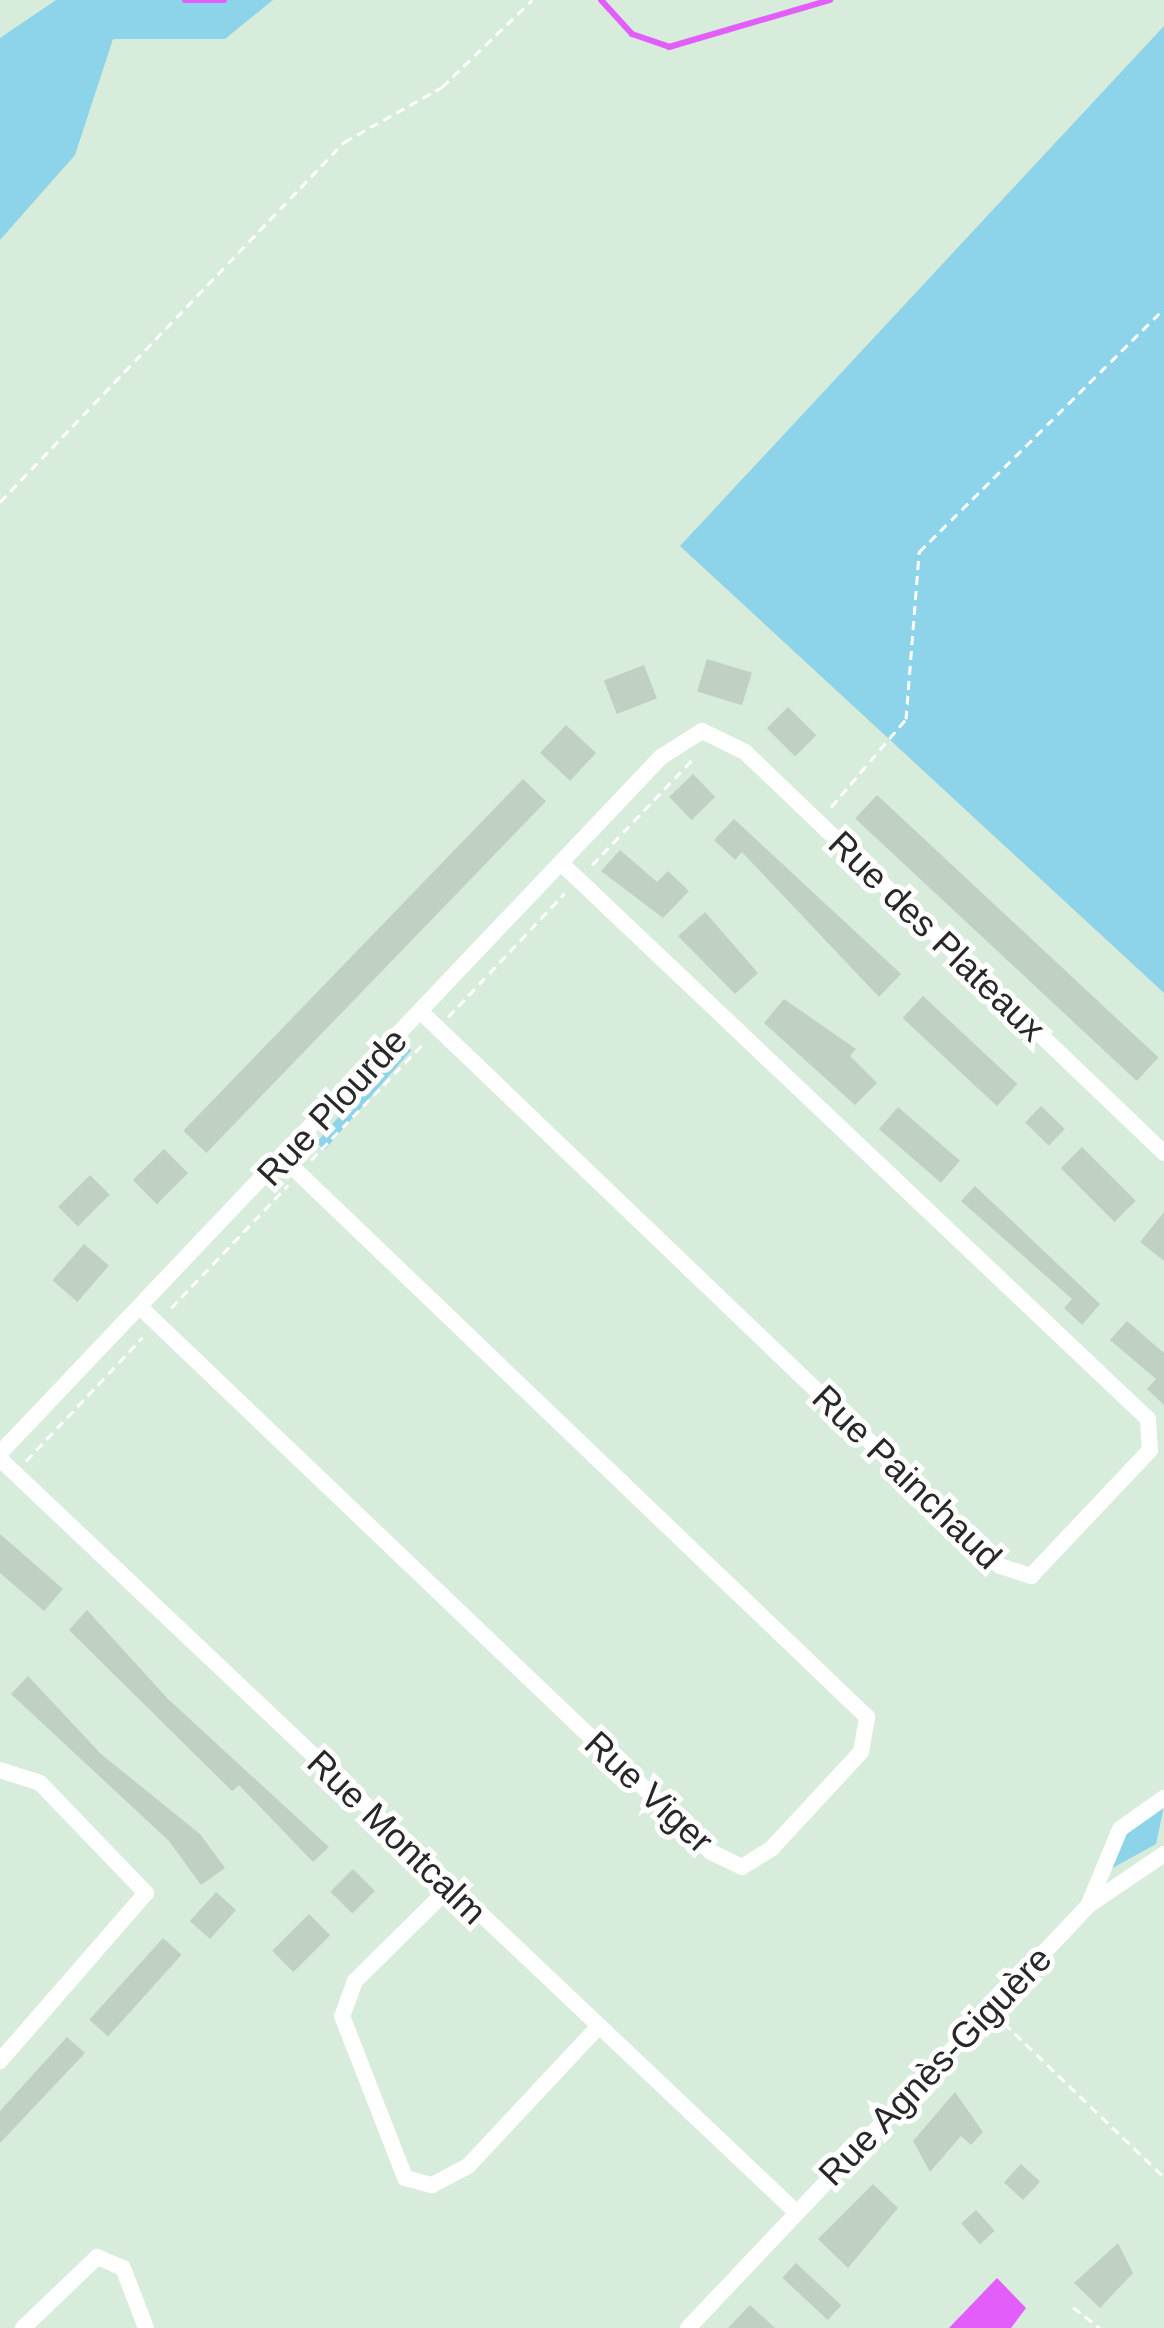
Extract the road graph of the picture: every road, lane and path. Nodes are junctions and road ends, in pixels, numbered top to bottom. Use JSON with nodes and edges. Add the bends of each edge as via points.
{"nodes":[{"id":1,"x":532,"y":0,"type":"edge"},
{"id":2,"x":1164,"y":309,"type":"edge"},
{"id":3,"x":0,"y":502,"type":"edge"},
{"id":4,"x":710,"y":733,"type":"junction"},
{"id":5,"x":817,"y":821,"type":"junction"},
{"id":6,"x":563,"y":865,"type":"junction"},
{"id":7,"x":578,"y":879,"type":"junction"},
{"id":8,"x":421,"y":1012,"type":"junction"},
{"id":9,"x":437,"y":1028,"type":"junction"},
{"id":10,"x":1164,"y":1153,"type":"edge"},
{"id":11,"x":284,"y":1159,"type":"junction"},
{"id":12,"x":299,"y":1173,"type":"junction"},
{"id":13,"x":141,"y":1308,"type":"junction"},
{"id":14,"x":157,"y":1323,"type":"junction"},
{"id":15,"x":5,"y":1462,"type":"edge"},
{"id":16,"x":0,"y":1770,"type":"edge"},
{"id":17,"x":1164,"y":1798,"type":"edge"},
{"id":18,"x":1164,"y":1854,"type":"edge"},
{"id":19,"x":451,"y":1887,"type":"junction"},
{"id":20,"x":1088,"y":1906,"type":"junction"},
{"id":21,"x":990,"y":2010,"type":"junction"},
{"id":22,"x":598,"y":2027,"type":"junction"},
{"id":23,"x":0,"y":2061,"type":"edge"},
{"id":24,"x":1164,"y":2177,"type":"edge"},
{"id":25,"x":796,"y":2212,"type":"junction"},
{"id":26,"x":1072,"y":2307,"type":"dead end"},
{"id":27,"x":22,"y":2328,"type":"edge"},
{"id":28,"x":146,"y":2328,"type":"edge"},
{"id":29,"x":688,"y":2328,"type":"edge"},
{"id":30,"x":1100,"y":2328,"type":"edge"}],
"edges":[{"from":1,"to":3,"type":"path","via":[[442,87],[344,142]]},
{"from":2,"to":5,"type":"path","via":[[920,552],[906,719]]},
{"from":4,"to":5,"type":"street","name":"Rue des Plateaux"},
{"from":4,"to":6,"type":"street","name":"Rue Plourde","via":[[661,757]]},
{"from":4,"to":7,"type":"path"},
{"from":5,"to":10,"type":"street","name":"Rue des Plateaux"},
{"from":6,"to":7,"type":"street","name":"Rue Painchaud"},
{"from":6,"to":8,"type":"street","name":"Rue Plourde"},
{"from":7,"to":9,"type":"path"},
{"from":7,"to":9,"type":"street","name":"Rue Painchaud","via":[[1148,1419],[1150,1450],[1031,1576],[1009,1574]]},
{"from":8,"to":9,"type":"street","name":"Rue Painchaud"},
{"from":8,"to":11,"type":"street","name":"Rue Plourde"},
{"from":9,"to":12,"type":"path"},
{"from":11,"to":12,"type":"street","name":"Rue Viger"},
{"from":11,"to":13,"type":"street","name":"Rue Plourde"},
{"from":12,"to":14,"type":"path"},
{"from":12,"to":14,"type":"street","name":"Rue Viger","via":[[867,1717],[861,1752],[772,1848],[742,1867],[711,1852]]},
{"from":13,"to":14,"type":"street","name":"Rue Viger"},
{"from":13,"to":15,"type":"street","name":"Rue Plourde"},
{"from":14,"to":15,"type":"path"},
{"from":15,"to":19,"type":"street","name":"Rue Montcalm"},
{"from":16,"to":23,"type":"street","via":[[40,1783],[146,1893]]},
{"from":17,"to":20,"type":"street","name":"Rue Agnès-Giguère","via":[[1120,1829]]},
{"from":18,"to":20,"type":"street"},
{"from":19,"to":22,"type":"street","name":"Rue Montcalm"},
{"from":19,"to":22,"type":"street","via":[[355,1981],[342,2016],[405,2178],[432,2186],[468,2166]]},
{"from":20,"to":21,"type":"street","name":"Rue Agnès-Giguère"},
{"from":21,"to":24,"type":"path"},
{"from":21,"to":25,"type":"street","name":"Rue Agnès-Giguère"},
{"from":22,"to":25,"type":"street","name":"Rue Montcalm"},
{"from":25,"to":29,"type":"street","name":"Rue Agnès-Giguère"},
{"from":26,"to":30,"type":"path"},
{"from":27,"to":28,"type":"street","via":[[97,2257],[123,2268]]}]}
